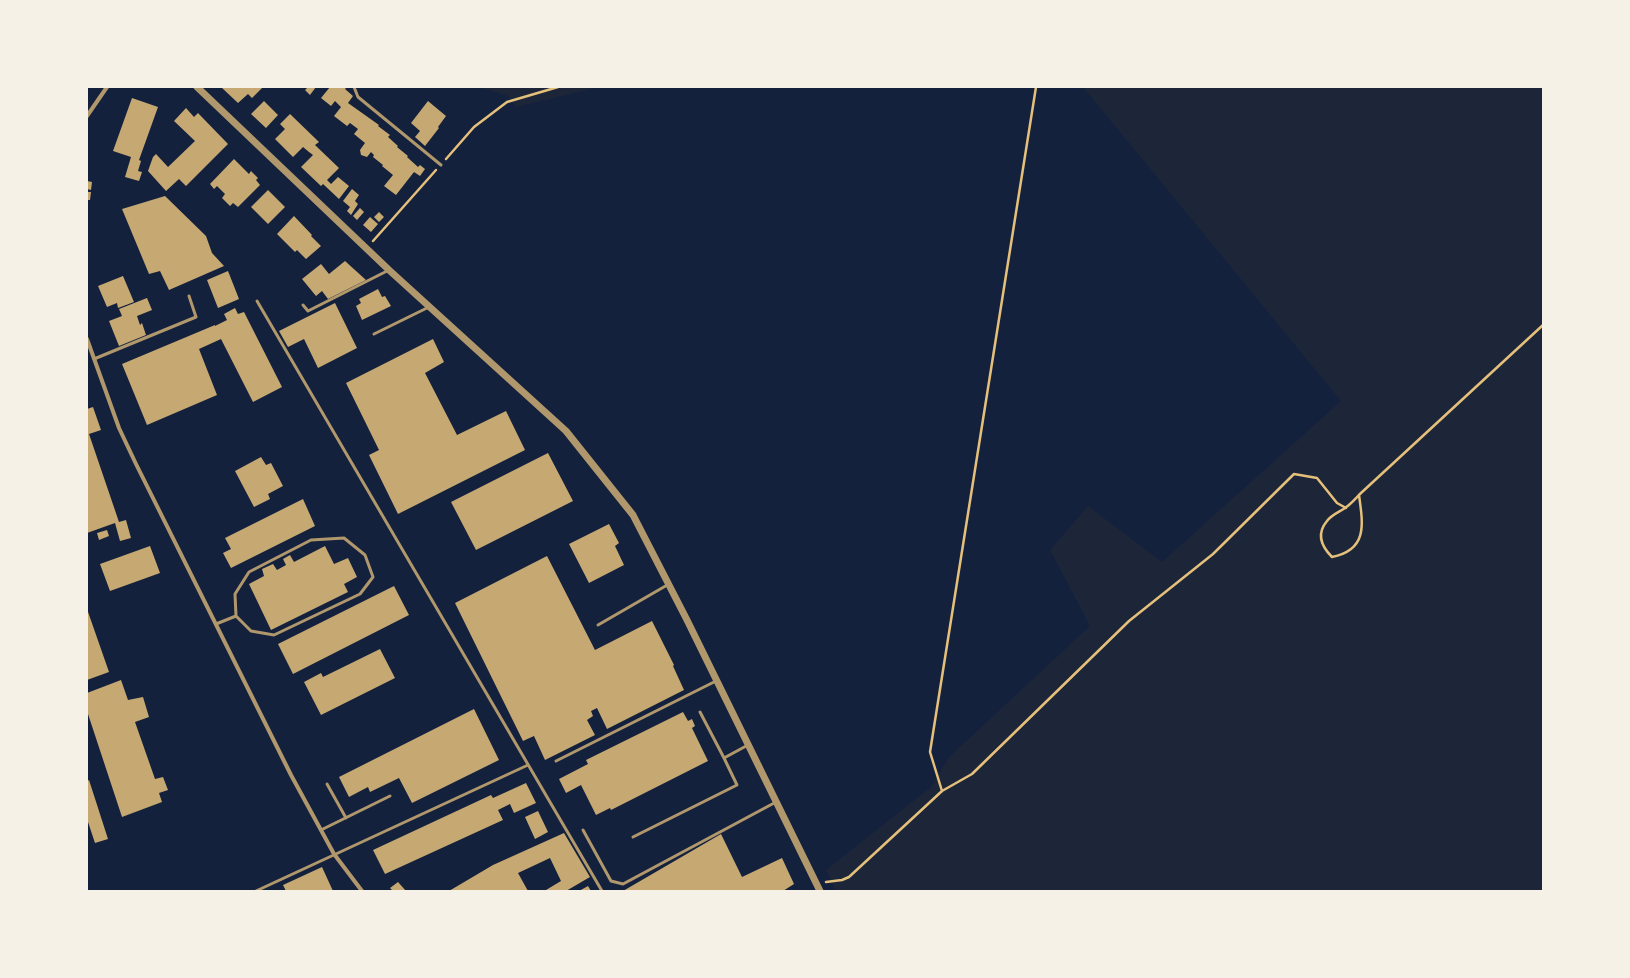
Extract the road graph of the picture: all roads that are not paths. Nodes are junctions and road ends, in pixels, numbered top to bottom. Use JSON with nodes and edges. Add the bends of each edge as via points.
{"nodes":[{"id":1,"x":107,"y":87,"type":"edge"},
{"id":2,"x":197,"y":87,"type":"edge"},
{"id":3,"x":354,"y":87,"type":"edge"},
{"id":4,"x":87,"y":116,"type":"edge"},
{"id":5,"x":441,"y":165,"type":"road end"},
{"id":6,"x":389,"y":270,"type":"junction"},
{"id":7,"x":189,"y":296,"type":"dead end"},
{"id":8,"x":257,"y":301,"type":"dead end"},
{"id":9,"x":303,"y":305,"type":"dead end"},
{"id":10,"x":429,"y":307,"type":"junction"},
{"id":11,"x":374,"y":334,"type":"dead end"},
{"id":12,"x":87,"y":339,"type":"edge"},
{"id":13,"x":94,"y":359,"type":"junction"},
{"id":14,"x":669,"y":584,"type":"junction"},
{"id":15,"x":236,"y":616,"type":"junction"},
{"id":16,"x":216,"y":624,"type":"junction"},
{"id":17,"x":598,"y":625,"type":"dead end"},
{"id":18,"x":716,"y":681,"type":"junction"},
{"id":19,"x":700,"y":712,"type":"dead end"},
{"id":20,"x":748,"y":745,"type":"junction"},
{"id":21,"x":724,"y":758,"type":"junction"},
{"id":22,"x":556,"y":761,"type":"dead end"},
{"id":23,"x":528,"y":765,"type":"junction"},
{"id":24,"x":327,"y":784,"type":"dead end"},
{"id":25,"x":390,"y":796,"type":"dead end"},
{"id":26,"x":776,"y":802,"type":"junction"},
{"id":27,"x":346,"y":818,"type":"junction"},
{"id":28,"x":321,"y":830,"type":"junction"},
{"id":29,"x":583,"y":830,"type":"dead end"},
{"id":30,"x":633,"y":837,"type":"dead end"},
{"id":31,"x":334,"y":854,"type":"junction"},
{"id":32,"x":256,"y":891,"type":"edge"},
{"id":33,"x":362,"y":891,"type":"edge"},
{"id":34,"x":602,"y":891,"type":"edge"},
{"id":35,"x":820,"y":891,"type":"edge"}],
"edges":[{"from":1,"to":4,"type":"street"},
{"from":2,"to":6,"type":"street"},
{"from":3,"to":5,"type":"lane","via":[[358,97]]},
{"from":6,"to":9,"type":"lane","via":[[308,312]]},
{"from":6,"to":10,"type":"street"},
{"from":7,"to":13,"type":"lane","via":[[196,317]]},
{"from":8,"to":23,"type":"lane"},
{"from":10,"to":11,"type":"lane"},
{"from":10,"to":14,"type":"street","via":[[566,430],[633,515]]},
{"from":12,"to":13,"type":"street"},
{"from":13,"to":16,"type":"street","via":[[122,434]]},
{"from":14,"to":17,"type":"lane"},
{"from":14,"to":18,"type":"street"},
{"from":15,"to":15,"type":"lane","via":[[251,631],[274,635],[360,594],[373,577],[364,555],[344,538],[311,540],[249,572],[235,594]]},
{"from":15,"to":16,"type":"lane"},
{"from":16,"to":28,"type":"street"},
{"from":18,"to":20,"type":"street"},
{"from":18,"to":22,"type":"lane"},
{"from":19,"to":21,"type":"lane"},
{"from":20,"to":21,"type":"lane"},
{"from":20,"to":26,"type":"street"},
{"from":21,"to":30,"type":"lane","via":[[737,785]]},
{"from":23,"to":31,"type":"lane"},
{"from":23,"to":34,"type":"lane"},
{"from":24,"to":27,"type":"lane"},
{"from":25,"to":27,"type":"lane"},
{"from":26,"to":29,"type":"lane","via":[[623,884],[611,881]]},
{"from":26,"to":35,"type":"street"},
{"from":27,"to":28,"type":"lane"},
{"from":28,"to":31,"type":"street"},
{"from":31,"to":32,"type":"lane"},
{"from":31,"to":33,"type":"street"}]}
